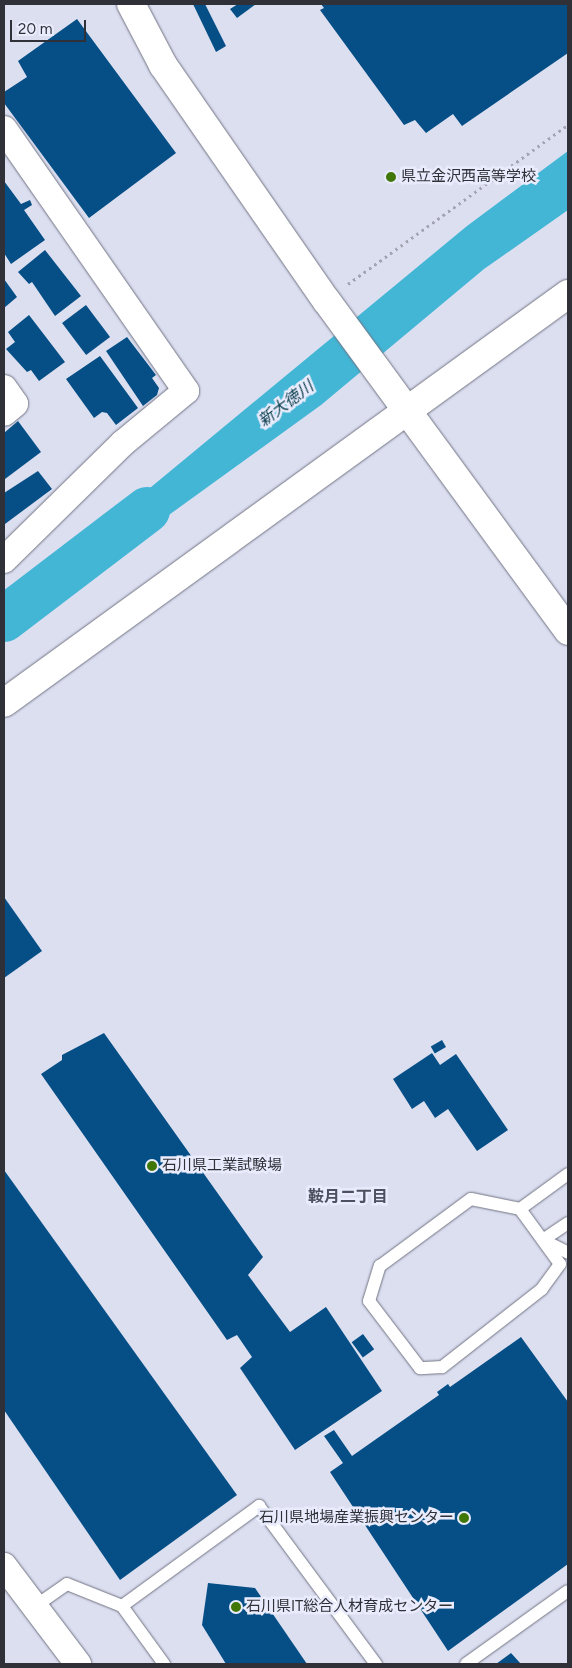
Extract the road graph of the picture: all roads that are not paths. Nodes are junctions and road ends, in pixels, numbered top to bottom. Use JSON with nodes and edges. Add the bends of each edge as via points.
{"nodes":[{"id":1,"x":131,"y":4,"type":"edge"},
{"id":2,"x":4,"y":129,"type":"edge"},
{"id":3,"x":568,"y":294,"type":"edge"},
{"id":4,"x":4,"y":388,"type":"edge"},
{"id":5,"x":407,"y":412,"type":"junction"},
{"id":6,"x":4,"y":413,"type":"edge"},
{"id":7,"x":4,"y":560,"type":"edge"},
{"id":8,"x":568,"y":631,"type":"edge"},
{"id":9,"x":4,"y":703,"type":"edge"},
{"id":10,"x":568,"y":1174,"type":"edge"},
{"id":11,"x":520,"y":1209,"type":"junction"},
{"id":12,"x":568,"y":1223,"type":"edge"},
{"id":13,"x":543,"y":1240,"type":"junction"},
{"id":14,"x":568,"y":1253,"type":"edge"},
{"id":15,"x":4,"y":1566,"type":"edge"},
{"id":16,"x":568,"y":1591,"type":"edge"},
{"id":17,"x":122,"y":1606,"type":"junction"},
{"id":18,"x":34,"y":1607,"type":"junction"},
{"id":19,"x":78,"y":1664,"type":"edge"},
{"id":20,"x":164,"y":1664,"type":"edge"},
{"id":21,"x":376,"y":1664,"type":"edge"},
{"id":22,"x":466,"y":1664,"type":"edge"}],
"edges":[{"from":1,"to":5,"type":"street","via":[[163,65]]},
{"from":2,"to":7,"type":"street","via":[[186,391],[123,443]]},
{"from":3,"to":5,"type":"street"},
{"from":4,"to":6,"type":"street","via":[[15,404]]},
{"from":5,"to":8,"type":"street"},
{"from":5,"to":9,"type":"street"},
{"from":10,"to":11,"type":"lane"},
{"from":11,"to":13,"type":"lane"},
{"from":11,"to":13,"type":"lane","via":[[471,1199],[380,1266],[369,1301],[420,1368],[442,1367],[542,1289],[560,1264]]},
{"from":12,"to":13,"type":"lane"},
{"from":13,"to":14,"type":"lane"},
{"from":15,"to":18,"type":"street"},
{"from":16,"to":22,"type":"lane"},
{"from":17,"to":18,"type":"lane","via":[[67,1584]]},
{"from":17,"to":20,"type":"lane"},
{"from":17,"to":21,"type":"lane","via":[[259,1506]]},
{"from":18,"to":19,"type":"street"}]}
